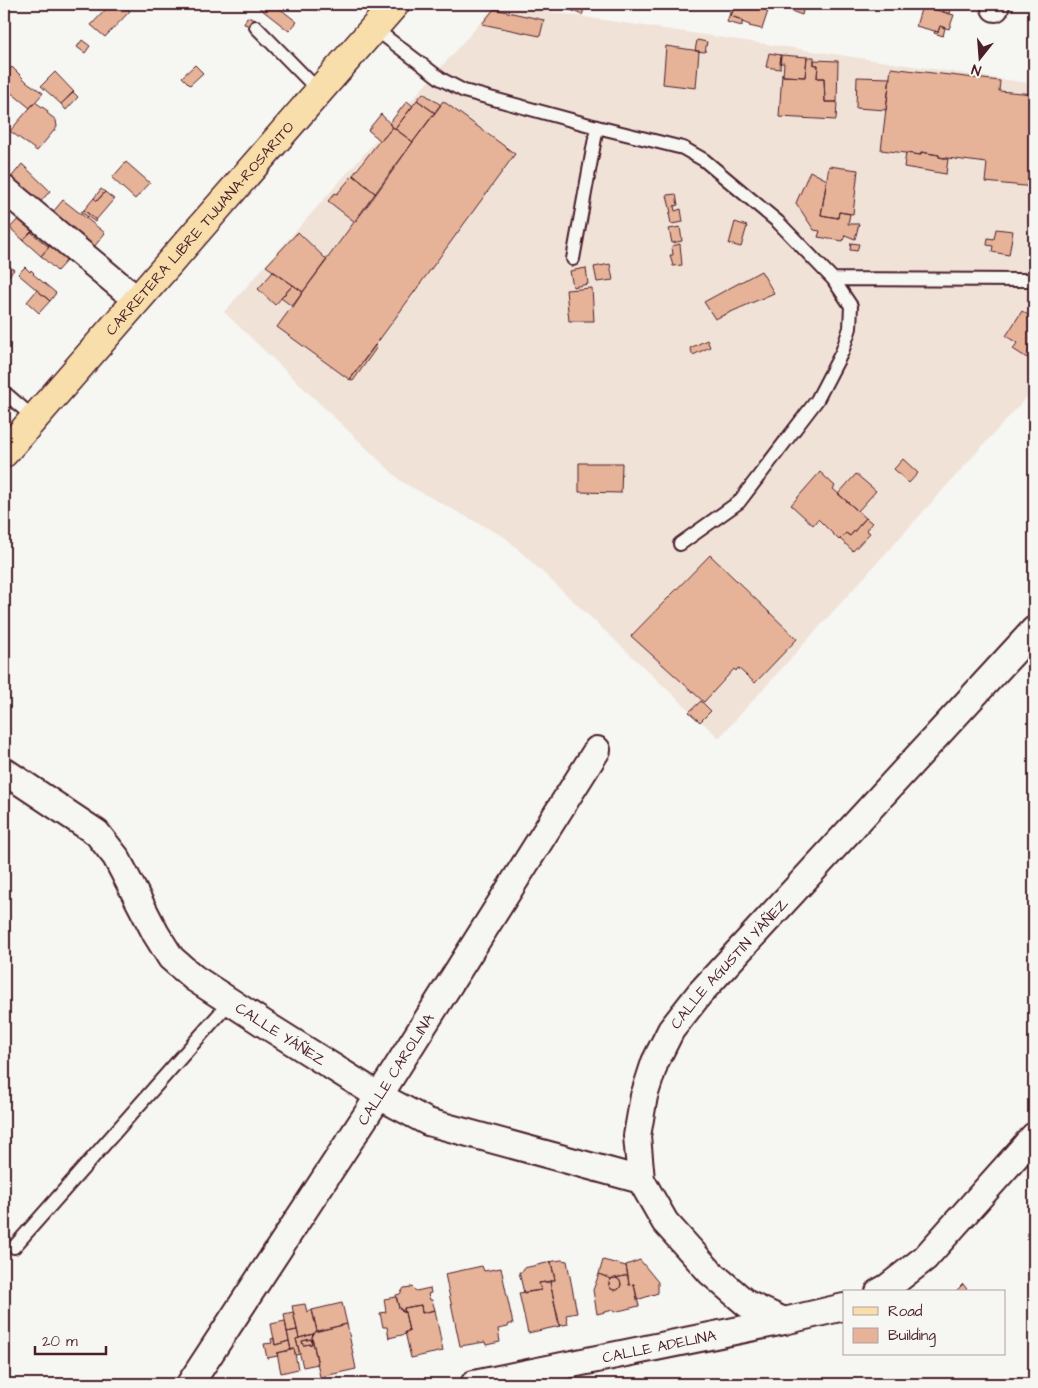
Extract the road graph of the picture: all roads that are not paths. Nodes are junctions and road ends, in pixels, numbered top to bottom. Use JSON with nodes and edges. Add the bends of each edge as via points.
{"nodes":[{"id":1,"x":395,"y":4,"type":"edge"},
{"id":2,"x":256,"y":27,"type":"dead end"},
{"id":3,"x":374,"y":28,"type":"junction"},
{"id":4,"x":319,"y":91,"type":"junction"},
{"id":5,"x":597,"y":127,"type":"junction"},
{"id":6,"x":4,"y":189,"type":"edge"},
{"id":7,"x":573,"y":259,"type":"dead end"},
{"id":8,"x":833,"y":279,"type":"junction"},
{"id":9,"x":1029,"y":280,"type":"dead end"},
{"id":10,"x":137,"y":300,"type":"junction"},
{"id":11,"x":4,"y":392,"type":"edge"},
{"id":12,"x":34,"y":418,"type":"junction"},
{"id":13,"x":4,"y":453,"type":"edge"},
{"id":14,"x":680,"y":544,"type":"dead end"},
{"id":15,"x":1034,"y":630,"type":"edge"},
{"id":16,"x":598,"y":750,"type":"dead end"},
{"id":17,"x":4,"y":771,"type":"edge"},
{"id":18,"x":230,"y":1002,"type":"junction"},
{"id":19,"x":379,"y":1096,"type":"junction"},
{"id":20,"x":1034,"y":1136,"type":"edge"},
{"id":21,"x":640,"y":1180,"type":"junction"},
{"id":22,"x":14,"y":1247,"type":"dead end"},
{"id":23,"x":883,"y":1290,"type":"edge"},
{"id":24,"x":843,"y":1307,"type":"edge"},
{"id":25,"x":784,"y":1321,"type":"junction"},
{"id":26,"x":190,"y":1384,"type":"edge"},
{"id":27,"x":474,"y":1384,"type":"edge"}],
"edges":[{"from":1,"to":3,"type":"main road","name":"CARRETERA LIBRE TIJUANA-ROSARITO"},
{"from":2,"to":4,"type":"lane"},
{"from":3,"to":4,"type":"main road","name":"CARRETERA LIBRE TIJUANA-ROSARITO"},
{"from":3,"to":5,"type":"lane","via":[[441,79],[464,91]]},
{"from":4,"to":10,"type":"main road","name":"CARRETERA LIBRE TIJUANA-ROSARITO"},
{"from":5,"to":7,"type":"lane"},
{"from":5,"to":8,"type":"lane","via":[[683,148],[704,160],[778,222]]},
{"from":6,"to":10,"type":"street"},
{"from":8,"to":9,"type":"lane"},
{"from":8,"to":14,"type":"lane","via":[[851,306],[850,328],[842,352],[817,400],[739,502]]},
{"from":10,"to":12,"type":"main road","name":"CARRETERA LIBRE TIJUANA-ROSARITO"},
{"from":11,"to":12,"type":"lane"},
{"from":12,"to":13,"type":"main road","name":"CARRETERA LIBRE TIJUANA-ROSARITO"},
{"from":15,"to":21,"type":"street","name":"CALLE AGUSTIN YÁÑEZ","via":[[700,993],[671,1030],[655,1062],[644,1096],[637,1136]]},
{"from":16,"to":19,"type":"street","name":"CALLE CAROLINA"},
{"from":17,"to":18,"type":"street","name":"CALLE YÁÑEZ","via":[[97,834],[116,857],[171,958]]},
{"from":18,"to":19,"type":"street","name":"CALLE YÁÑEZ"},
{"from":18,"to":22,"type":"lane"},
{"from":19,"to":21,"type":"street","name":"CALLE YÁÑEZ","via":[[428,1122]]},
{"from":19,"to":26,"type":"street","name":"CALLE CAROLINA"},
{"from":20,"to":23,"type":"street","via":[[925,1258]]},
{"from":21,"to":25,"type":"street","name":"CALLE AGUSTIN YÁÑEZ","via":[[665,1222],[711,1273],[747,1304]]},
{"from":24,"to":25,"type":"street","name":"CALLE ADELINA"},
{"from":25,"to":27,"type":"street","name":"CALLE ADELINA"}]}
